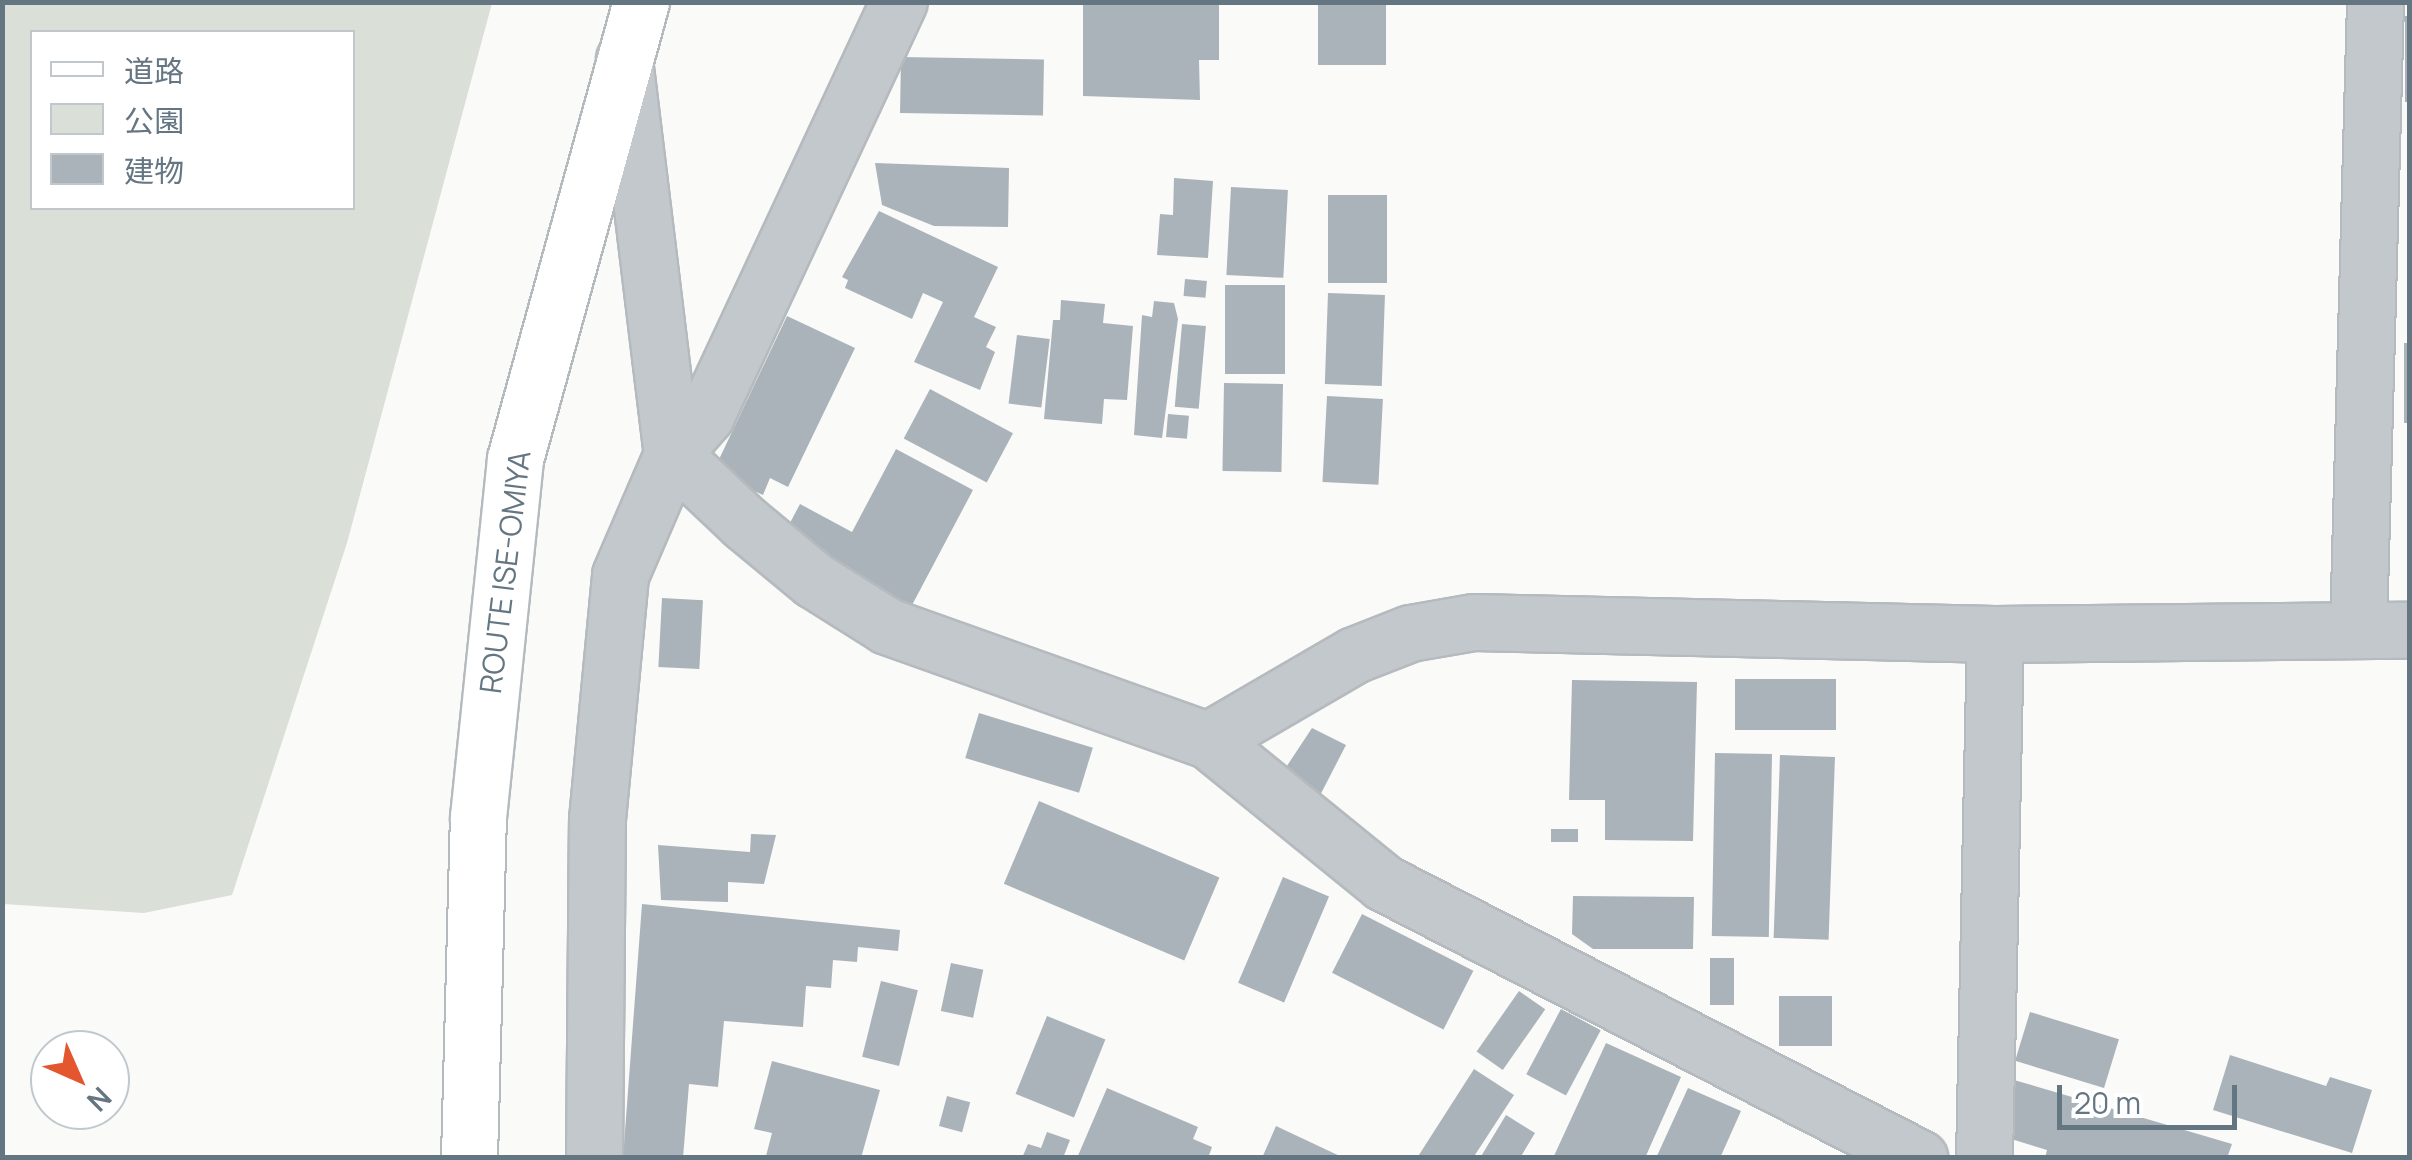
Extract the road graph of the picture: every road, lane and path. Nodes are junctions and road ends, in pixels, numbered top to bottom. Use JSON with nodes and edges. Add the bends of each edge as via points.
{"nodes":[{"id":1,"x":899,"y":2,"type":"edge"},
{"id":2,"x":2374,"y":2,"type":"edge"},
{"id":3,"x":632,"y":27,"type":"edge"},
{"id":4,"x":672,"y":454,"type":"junction"},
{"id":5,"x":2384,"y":630,"type":"edge"},
{"id":6,"x":1995,"y":634,"type":"junction"},
{"id":7,"x":1208,"y":740,"type":"junction"},
{"id":8,"x":470,"y":1158,"type":"edge"},
{"id":9,"x":594,"y":1158,"type":"edge"},
{"id":10,"x":1920,"y":1158,"type":"edge"},
{"id":11,"x":1984,"y":1158,"type":"edge"}],
"edges":[{"from":1,"to":4,"type":"street","via":[[706,416]]},
{"from":2,"to":5,"type":"street"},
{"from":3,"to":4,"type":"street"},
{"from":3,"to":8,"type":"main road","name":"ROUTE ISE-OMIYA","via":[[515,459],[478,817]]},
{"from":4,"to":7,"type":"street","via":[[814,580],[886,626]]},
{"from":4,"to":9,"type":"street","via":[[620,575],[597,819]]},
{"from":5,"to":6,"type":"street"},
{"from":6,"to":7,"type":"street","via":[[1474,622],[1410,633],[1354,655]]},
{"from":6,"to":11,"type":"street"},
{"from":7,"to":10,"type":"street","via":[[1305,826],[1384,883]]}]}
